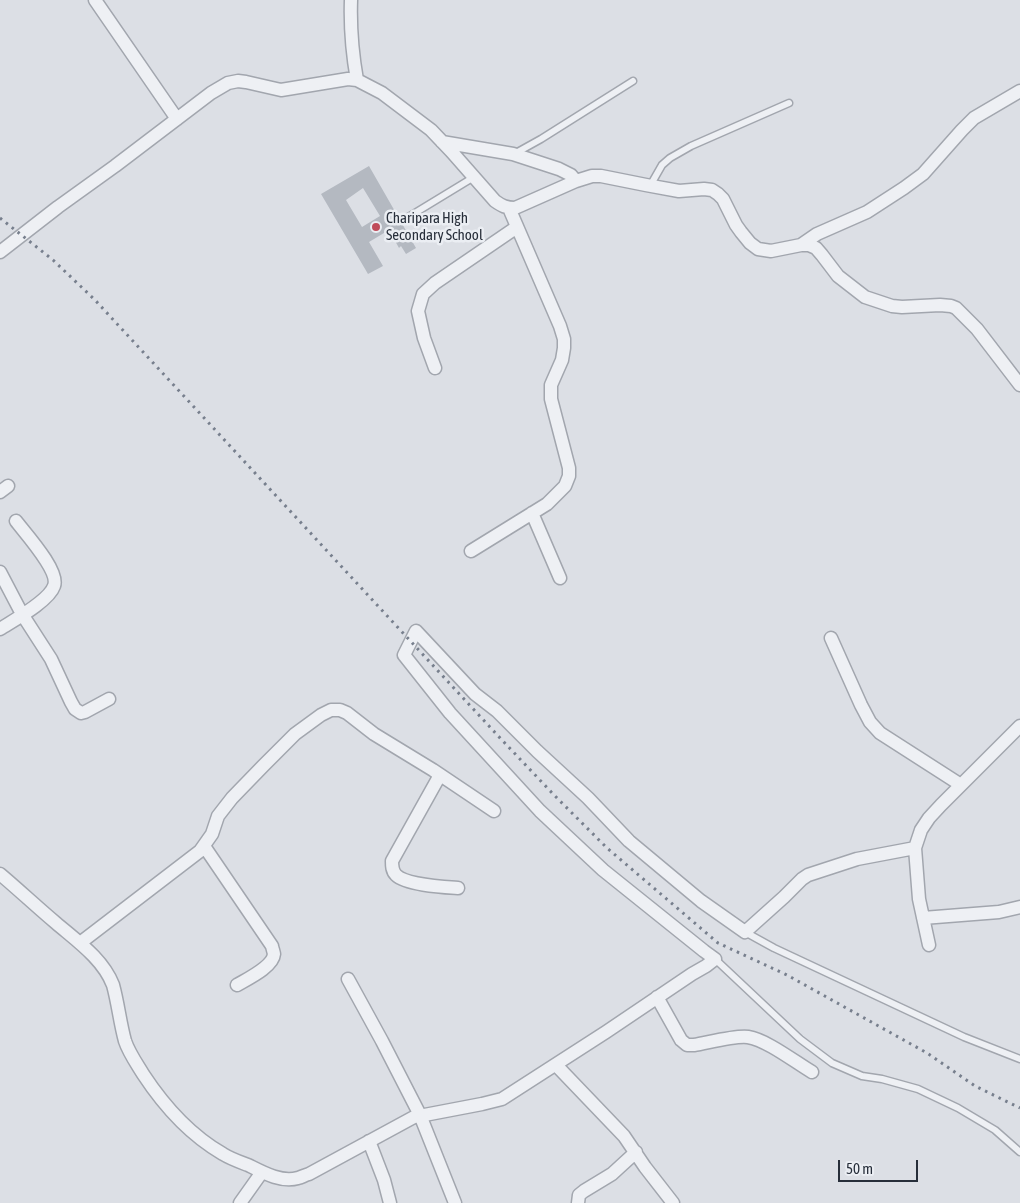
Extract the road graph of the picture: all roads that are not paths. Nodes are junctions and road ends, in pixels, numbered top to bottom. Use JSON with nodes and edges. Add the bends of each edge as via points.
{"nodes":[{"id":1,"x":95,"y":0,"type":"edge"},
{"id":2,"x":351,"y":0,"type":"edge"},
{"id":3,"x":357,"y":80,"type":"junction"},
{"id":4,"x":633,"y":81,"type":"dead end"},
{"id":5,"x":1020,"y":92,"type":"edge"},
{"id":6,"x":789,"y":102,"type":"dead end"},
{"id":7,"x":177,"y":119,"type":"junction"},
{"id":8,"x":442,"y":142,"type":"junction"},
{"id":9,"x":513,"y":154,"type":"junction"},
{"id":10,"x":474,"y":177,"type":"junction"},
{"id":11,"x":576,"y":181,"type":"junction"},
{"id":12,"x":650,"y":186,"type":"junction"},
{"id":13,"x":509,"y":208,"type":"junction"},
{"id":14,"x":405,"y":219,"type":"dead end"},
{"id":15,"x":517,"y":227,"type":"junction"},
{"id":16,"x":801,"y":245,"type":"junction"},
{"id":17,"x":0,"y":252,"type":"edge"},
{"id":18,"x":436,"y":368,"type":"dead end"},
{"id":19,"x":1020,"y":385,"type":"edge"},
{"id":20,"x":532,"y":513,"type":"junction"},
{"id":21,"x":16,"y":521,"type":"dead end"},
{"id":22,"x":471,"y":551,"type":"dead end"},
{"id":23,"x":0,"y":572,"type":"edge"},
{"id":24,"x":560,"y":578,"type":"dead end"},
{"id":25,"x":22,"y":614,"type":"junction"},
{"id":26,"x":0,"y":629,"type":"edge"},
{"id":27,"x":831,"y":638,"type":"dead end"},
{"id":28,"x":109,"y":699,"type":"dead end"},
{"id":29,"x":1020,"y":726,"type":"edge"},
{"id":30,"x":440,"y":775,"type":"junction"},
{"id":31,"x":961,"y":785,"type":"junction"},
{"id":32,"x":494,"y":811,"type":"dead end"},
{"id":33,"x":204,"y":846,"type":"junction"},
{"id":34,"x":915,"y":848,"type":"junction"},
{"id":35,"x":0,"y":874,"type":"edge"},
{"id":36,"x":458,"y":888,"type":"dead end"},
{"id":37,"x":1020,"y":907,"type":"edge"},
{"id":38,"x":923,"y":918,"type":"junction"},
{"id":39,"x":745,"y":932,"type":"junction"},
{"id":40,"x":80,"y":944,"type":"junction"},
{"id":41,"x":929,"y":945,"type":"dead end"},
{"id":42,"x":715,"y":959,"type":"junction"},
{"id":43,"x":348,"y":978,"type":"dead end"},
{"id":44,"x":237,"y":984,"type":"dead end"},
{"id":45,"x":657,"y":997,"type":"junction"},
{"id":46,"x":1020,"y":1059,"type":"edge"},
{"id":47,"x":556,"y":1064,"type":"junction"},
{"id":48,"x":812,"y":1072,"type":"dead end"},
{"id":49,"x":420,"y":1115,"type":"junction"},
{"id":50,"x":369,"y":1141,"type":"junction"},
{"id":51,"x":636,"y":1152,"type":"junction"},
{"id":52,"x":1020,"y":1152,"type":"edge"},
{"id":53,"x":262,"y":1172,"type":"junction"},
{"id":54,"x":240,"y":1203,"type":"edge"},
{"id":55,"x":390,"y":1203,"type":"edge"},
{"id":56,"x":455,"y":1203,"type":"edge"},
{"id":57,"x":578,"y":1203,"type":"edge"},
{"id":58,"x":673,"y":1203,"type":"edge"}],
"edges":[{"from":1,"to":7,"type":"street"},
{"from":2,"to":3,"type":"street","via":[[351,42]]},
{"from":3,"to":7,"type":"street","via":[[339,79],[281,90],[246,82],[228,83]]},
{"from":3,"to":8,"type":"street","via":[[400,106]]},
{"from":4,"to":9,"type":"lane"},
{"from":5,"to":16,"type":"street","via":[[974,118],[923,174],[904,188],[867,212],[817,234]]},
{"from":6,"to":12,"type":"lane","via":[[670,158],[662,164]]},
{"from":7,"to":17,"type":"street"},
{"from":8,"to":9,"type":"street"},
{"from":8,"to":10,"type":"street"},
{"from":9,"to":11,"type":"street","via":[[559,169]]},
{"from":10,"to":13,"type":"street","via":[[495,200]]},
{"from":10,"to":14,"type":"lane"},
{"from":11,"to":12,"type":"street","via":[[601,176]]},
{"from":11,"to":13,"type":"street"},
{"from":12,"to":16,"type":"street","via":[[679,191],[712,190],[723,199],[736,225],[758,249],[771,251]]},
{"from":13,"to":15,"type":"street"},
{"from":15,"to":18,"type":"street","via":[[423,294],[418,311]]},
{"from":15,"to":20,"type":"street","via":[[564,339],[562,360],[551,385],[551,399],[569,476],[565,486],[547,504]]},
{"from":16,"to":19,"type":"street","via":[[816,248],[838,276],[865,296],[892,306],[956,308],[977,328]]},
{"from":20,"to":22,"type":"street"},
{"from":20,"to":24,"type":"street"},
{"from":21,"to":25,"type":"street","via":[[48,563],[55,584],[46,598]]},
{"from":23,"to":25,"type":"street"},
{"from":25,"to":26,"type":"street"},
{"from":25,"to":28,"type":"street","via":[[50,659],[75,709],[86,712]]},
{"from":27,"to":31,"type":"street","via":[[870,722],[880,734]]},
{"from":29,"to":31,"type":"street"},
{"from":30,"to":32,"type":"street"},
{"from":30,"to":33,"type":"street","via":[[347,714],[331,710],[295,734],[232,798],[218,816]]},
{"from":30,"to":36,"type":"street","via":[[392,860],[392,867],[403,880]]},
{"from":31,"to":34,"type":"street","via":[[929,818]]},
{"from":33,"to":40,"type":"street"},
{"from":33,"to":44,"type":"street","via":[[272,946],[274,954],[268,966]]},
{"from":34,"to":38,"type":"street"},
{"from":34,"to":39,"type":"street","via":[[858,859],[808,875]]},
{"from":35,"to":40,"type":"street"},
{"from":37,"to":38,"type":"street","via":[[999,912]]},
{"from":38,"to":41,"type":"street"},
{"from":39,"to":42,"type":"street","via":[[629,841],[497,711],[475,694],[416,631],[404,654],[478,744],[540,811],[603,870]]},
{"from":39,"to":46,"type":"lane","via":[[964,1037]]},
{"from":40,"to":53,"type":"street","via":[[109,977],[134,1060],[169,1110],[223,1154]]},
{"from":42,"to":45,"type":"street"},
{"from":42,"to":52,"type":"lane","via":[[800,1039],[832,1063],[862,1076],[918,1090],[958,1108],[995,1130]]},
{"from":43,"to":49,"type":"street"},
{"from":45,"to":47,"type":"street"},
{"from":45,"to":48,"type":"street","via":[[687,1045],[746,1037],[771,1047]]},
{"from":47,"to":49,"type":"street","via":[[502,1099]]},
{"from":47,"to":51,"type":"street"},
{"from":49,"to":50,"type":"street"},
{"from":49,"to":56,"type":"street"},
{"from":50,"to":53,"type":"street","via":[[298,1178],[278,1178]]},
{"from":50,"to":55,"type":"street"},
{"from":51,"to":57,"type":"street","via":[[612,1174],[579,1195]]},
{"from":51,"to":58,"type":"street"},
{"from":53,"to":54,"type":"street"}]}
